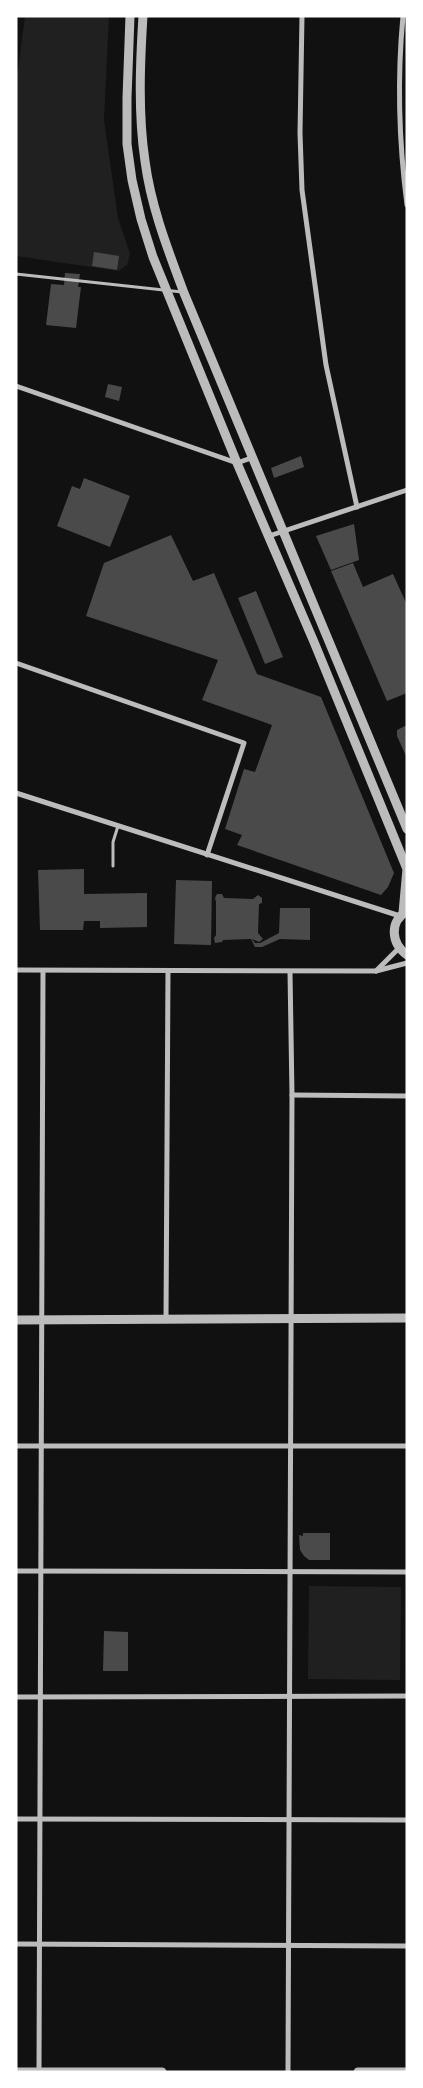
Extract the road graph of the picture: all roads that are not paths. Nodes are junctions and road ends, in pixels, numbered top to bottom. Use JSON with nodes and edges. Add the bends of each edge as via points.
{"nodes":[{"id":1,"x":130,"y":16,"type":"edge"},
{"id":2,"x":143,"y":16,"type":"edge"},
{"id":3,"x":302,"y":16,"type":"edge"},
{"id":4,"x":403,"y":16,"type":"edge"},
{"id":5,"x":407,"y":206,"type":"edge"},
{"id":6,"x":16,"y":274,"type":"edge"},
{"id":7,"x":167,"y":291,"type":"junction"},
{"id":8,"x":184,"y":293,"type":"junction"},
{"id":9,"x":16,"y":386,"type":"edge"},
{"id":10,"x":254,"y":457,"type":"junction"},
{"id":11,"x":237,"y":463,"type":"junction"},
{"id":12,"x":407,"y":490,"type":"edge"},
{"id":13,"x":357,"y":507,"type":"junction"},
{"id":14,"x":284,"y":531,"type":"junction"},
{"id":15,"x":269,"y":536,"type":"junction"},
{"id":16,"x":328,"y":637,"type":"junction"},
{"id":17,"x":314,"y":642,"type":"junction"},
{"id":18,"x":16,"y":663,"type":"edge"},
{"id":19,"x":16,"y":793,"type":"edge"},
{"id":20,"x":118,"y":826,"type":"junction"},
{"id":21,"x":407,"y":829,"type":"edge"},
{"id":22,"x":207,"y":855,"type":"junction"},
{"id":23,"x":112,"y":866,"type":"dead end"},
{"id":24,"x":403,"y":913,"type":"edge"},
{"id":25,"x":399,"y":948,"type":"junction"},
{"id":26,"x":407,"y":955,"type":"edge"},
{"id":27,"x":407,"y":963,"type":"edge"},
{"id":28,"x":16,"y":970,"type":"edge"},
{"id":29,"x":43,"y":970,"type":"junction"},
{"id":30,"x":168,"y":971,"type":"junction"},
{"id":31,"x":376,"y":971,"type":"junction"},
{"id":32,"x":290,"y":972,"type":"junction"},
{"id":33,"x":292,"y":1095,"type":"junction"},
{"id":34,"x":407,"y":1096,"type":"edge"},
{"id":35,"x":290,"y":1318,"type":"junction"},
{"id":36,"x":407,"y":1318,"type":"edge"},
{"id":37,"x":166,"y":1319,"type":"junction"},
{"id":38,"x":16,"y":1320,"type":"edge"},
{"id":39,"x":41,"y":1320,"type":"junction"},
{"id":40,"x":16,"y":1446,"type":"edge"},
{"id":41,"x":41,"y":1446,"type":"junction"},
{"id":42,"x":407,"y":1446,"type":"edge"},
{"id":43,"x":290,"y":1447,"type":"junction"},
{"id":44,"x":16,"y":1571,"type":"edge"},
{"id":45,"x":41,"y":1571,"type":"junction"},
{"id":46,"x":407,"y":1572,"type":"edge"},
{"id":47,"x":289,"y":1573,"type":"junction"},
{"id":48,"x":288,"y":1695,"type":"junction"},
{"id":49,"x":16,"y":1696,"type":"edge"},
{"id":50,"x":407,"y":1696,"type":"edge"},
{"id":51,"x":40,"y":1697,"type":"junction"},
{"id":52,"x":16,"y":1819,"type":"edge"},
{"id":53,"x":39,"y":1819,"type":"junction"},
{"id":54,"x":288,"y":1820,"type":"junction"},
{"id":55,"x":407,"y":1820,"type":"edge"},
{"id":56,"x":16,"y":1944,"type":"edge"},
{"id":57,"x":39,"y":1944,"type":"junction"},
{"id":58,"x":288,"y":1946,"type":"junction"},
{"id":59,"x":407,"y":1946,"type":"edge"},
{"id":60,"x":16,"y":2072,"type":"edge"},
{"id":61,"x":39,"y":2072,"type":"edge"},
{"id":62,"x":162,"y":2072,"type":"edge"},
{"id":63,"x":288,"y":2072,"type":"edge"},
{"id":64,"x":358,"y":2072,"type":"edge"},
{"id":65,"x":407,"y":2072,"type":"edge"}],
"edges":[{"from":1,"to":7,"type":"street","via":[[126,98],[132,180],[141,219]]},
{"from":2,"to":8,"type":"street","via":[[142,131],[145,161],[158,220]]},
{"from":3,"to":13,"type":"street","via":[[302,190],[326,365]]},
{"from":4,"to":5,"type":"street","via":[[401,153]]},
{"from":6,"to":7,"type":"lane"},
{"from":7,"to":8,"type":"lane"},
{"from":7,"to":11,"type":"street"},
{"from":8,"to":10,"type":"street"},
{"from":9,"to":11,"type":"street"},
{"from":10,"to":11,"type":"street"},
{"from":10,"to":14,"type":"street"},
{"from":11,"to":15,"type":"street"},
{"from":12,"to":13,"type":"street"},
{"from":13,"to":14,"type":"street"},
{"from":14,"to":15,"type":"street"},
{"from":14,"to":16,"type":"street"},
{"from":15,"to":17,"type":"street"},
{"from":16,"to":17,"type":"street"},
{"from":16,"to":21,"type":"street"},
{"from":17,"to":24,"type":"street","via":[[407,869]]},
{"from":18,"to":22,"type":"street","via":[[244,743]]},
{"from":19,"to":20,"type":"street"},
{"from":20,"to":22,"type":"street"},
{"from":20,"to":23,"type":"lane","via":[[113,842]]},
{"from":22,"to":24,"type":"street"},
{"from":24,"to":25,"type":"street","via":[[394,932]]},
{"from":25,"to":26,"type":"street"},
{"from":25,"to":31,"type":"street"},
{"from":27,"to":31,"type":"street"},
{"from":28,"to":29,"type":"street"},
{"from":29,"to":30,"type":"street"},
{"from":29,"to":39,"type":"street"},
{"from":30,"to":32,"type":"street"},
{"from":30,"to":37,"type":"street"},
{"from":31,"to":32,"type":"street"},
{"from":32,"to":33,"type":"street"},
{"from":33,"to":34,"type":"street"},
{"from":33,"to":35,"type":"street"},
{"from":35,"to":36,"type":"street"},
{"from":35,"to":37,"type":"street"},
{"from":35,"to":43,"type":"street"},
{"from":37,"to":39,"type":"street"},
{"from":38,"to":39,"type":"street"},
{"from":39,"to":41,"type":"street"},
{"from":40,"to":41,"type":"street"},
{"from":41,"to":43,"type":"street"},
{"from":41,"to":45,"type":"street"},
{"from":42,"to":43,"type":"street"},
{"from":43,"to":47,"type":"street"},
{"from":44,"to":45,"type":"street"},
{"from":45,"to":47,"type":"street"},
{"from":45,"to":51,"type":"street"},
{"from":46,"to":47,"type":"street"},
{"from":47,"to":48,"type":"street"},
{"from":48,"to":50,"type":"street"},
{"from":48,"to":51,"type":"street"},
{"from":48,"to":54,"type":"street"},
{"from":49,"to":51,"type":"street"},
{"from":51,"to":53,"type":"street"},
{"from":52,"to":53,"type":"street"},
{"from":53,"to":54,"type":"street"},
{"from":53,"to":57,"type":"street"},
{"from":54,"to":55,"type":"street"},
{"from":54,"to":58,"type":"street"},
{"from":56,"to":57,"type":"street"},
{"from":57,"to":58,"type":"street"},
{"from":57,"to":61,"type":"street"},
{"from":58,"to":59,"type":"street"},
{"from":58,"to":63,"type":"street"},
{"from":60,"to":61,"type":"street"},
{"from":61,"to":62,"type":"street"},
{"from":64,"to":65,"type":"street"}]}
